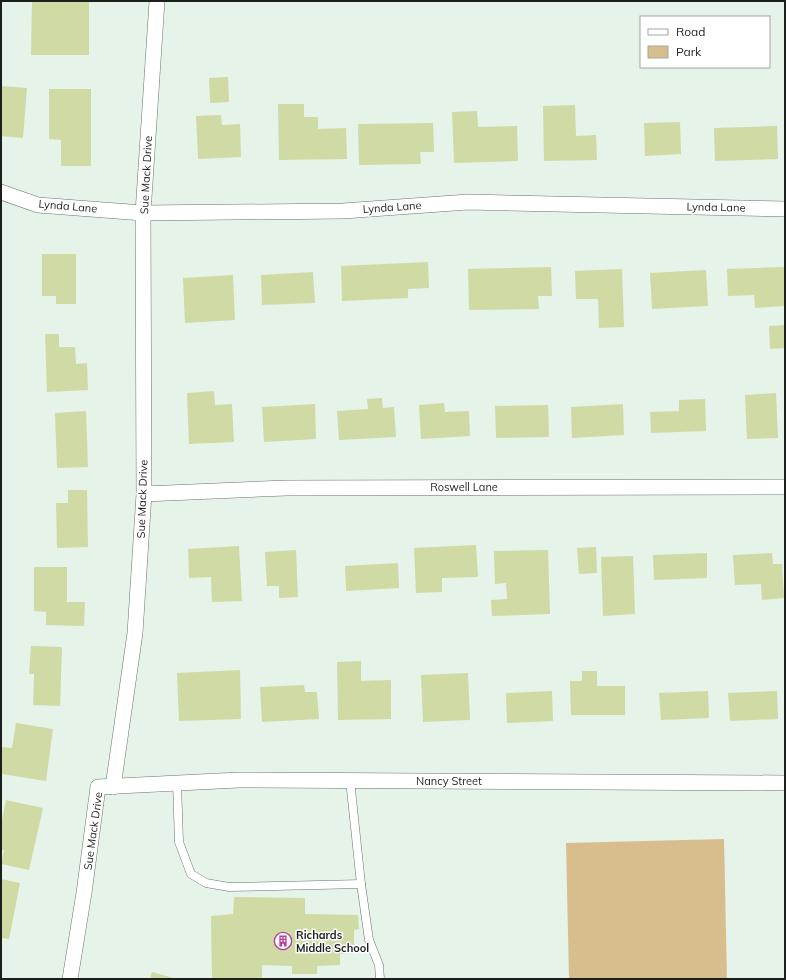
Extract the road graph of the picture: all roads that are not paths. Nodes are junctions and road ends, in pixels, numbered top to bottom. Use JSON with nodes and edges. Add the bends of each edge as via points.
{"nodes":[{"id":1,"x":157,"y":1,"type":"edge"},
{"id":2,"x":1,"y":192,"type":"edge"},
{"id":3,"x":785,"y":209,"type":"edge"},
{"id":4,"x":143,"y":213,"type":"junction"},
{"id":5,"x":785,"y":487,"type":"edge"},
{"id":6,"x":144,"y":494,"type":"junction"},
{"id":7,"x":350,"y":780,"type":"junction"},
{"id":8,"x":177,"y":783,"type":"junction"},
{"id":9,"x":785,"y":783,"type":"edge"},
{"id":10,"x":113,"y":787,"type":"junction"},
{"id":11,"x":362,"y":884,"type":"junction"},
{"id":12,"x":70,"y":979,"type":"edge"},
{"id":13,"x":380,"y":979,"type":"edge"}],
"edges":[{"from":1,"to":4,"type":"street","name":"Sue Mack Drive"},
{"from":2,"to":4,"type":"street","name":"Lynda Lane","via":[[38,205]]},
{"from":3,"to":4,"type":"street","name":"Lynda Lane","via":[[468,202],[343,211]]},
{"from":4,"to":6,"type":"street","name":"Sue Mack Drive"},
{"from":5,"to":6,"type":"street","name":"Roswell Lane","via":[[286,488]]},
{"from":6,"to":10,"type":"street","name":"Sue Mack Drive","via":[[135,633]]},
{"from":7,"to":8,"type":"street","name":"Nancy Street"},
{"from":7,"to":9,"type":"street","name":"Nancy Street"},
{"from":7,"to":11,"type":"lane"},
{"from":8,"to":10,"type":"street","name":"Nancy Street"},
{"from":8,"to":11,"type":"lane","via":[[179,842],[191,874],[206,883],[229,887]]},
{"from":10,"to":12,"type":"street","name":"Sue Mack Drive","via":[[98,788]]},
{"from":11,"to":13,"type":"lane","via":[[368,940],[379,966]]}]}
